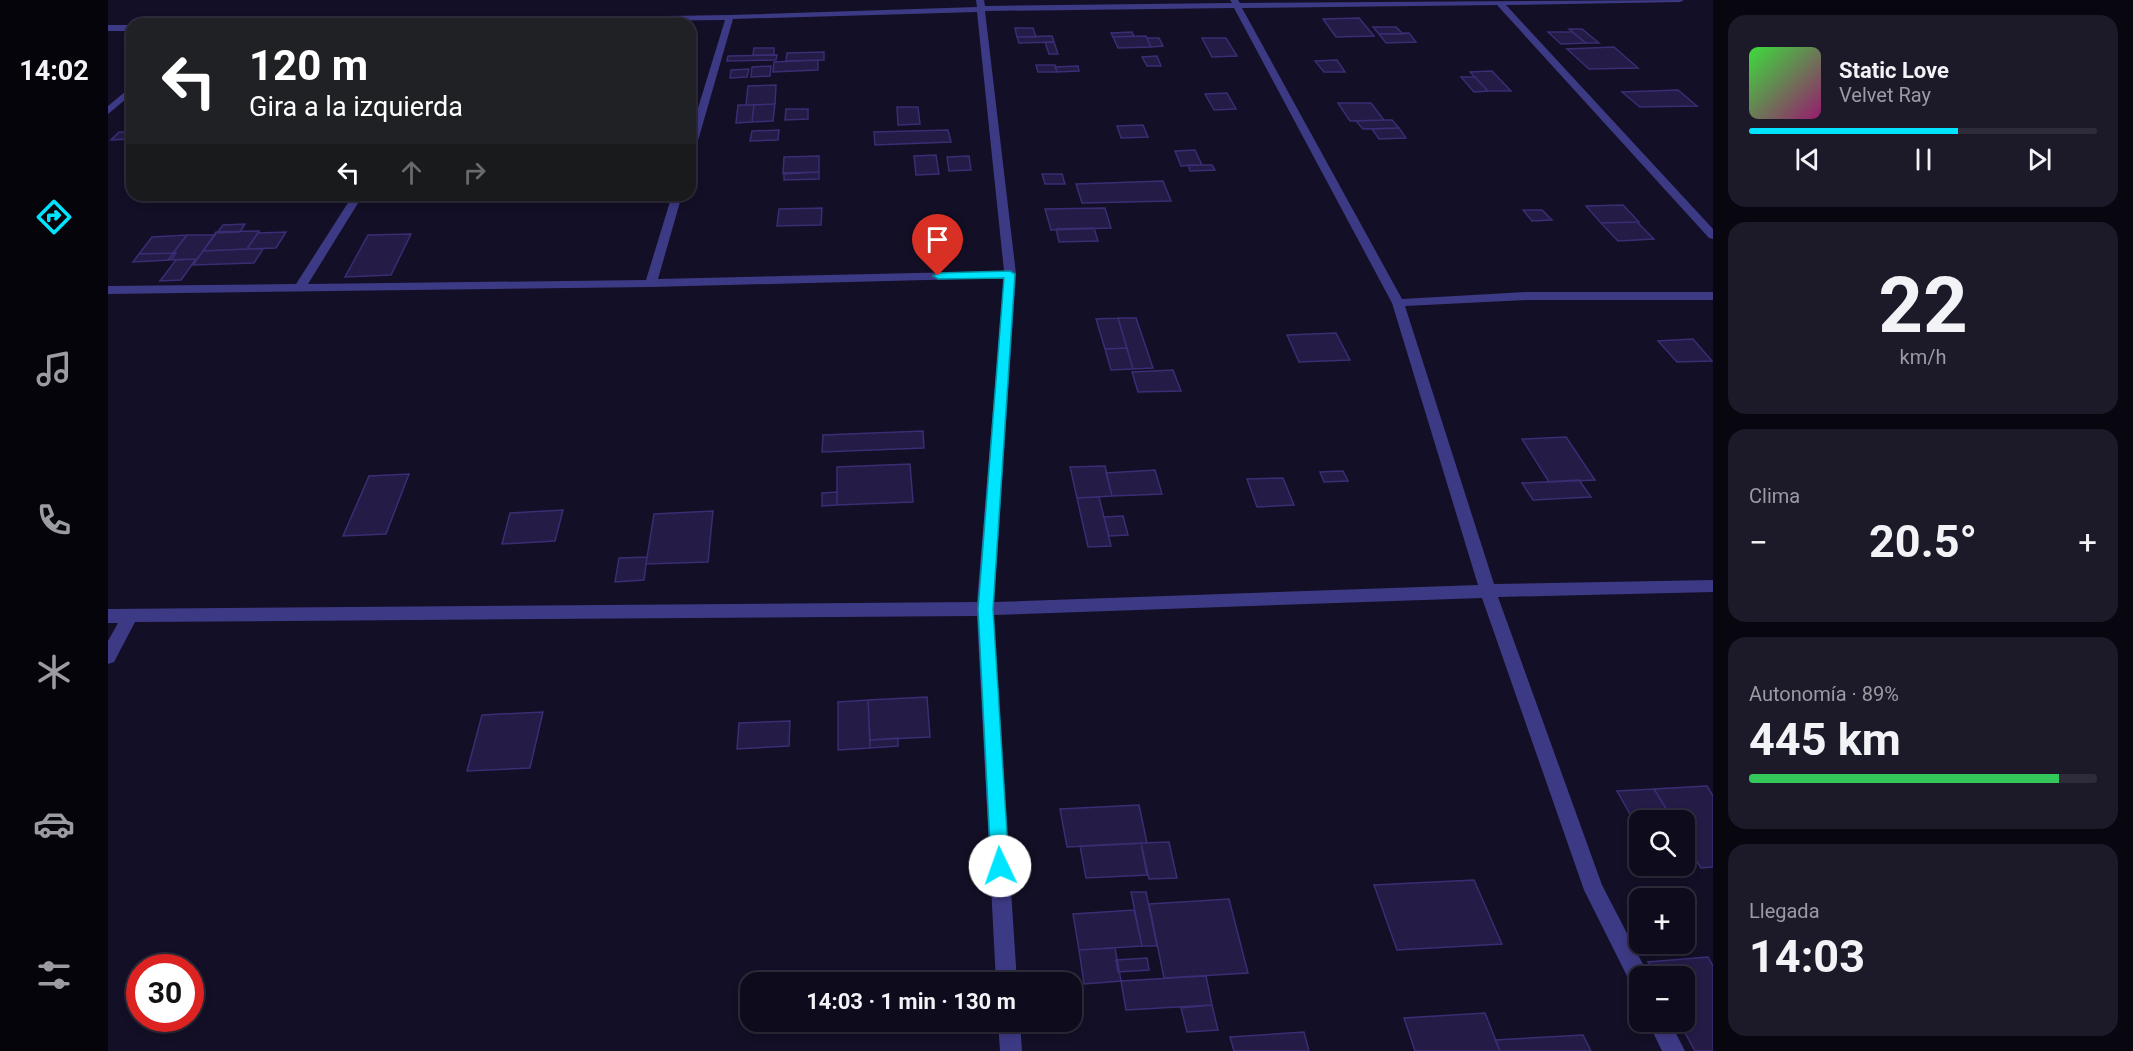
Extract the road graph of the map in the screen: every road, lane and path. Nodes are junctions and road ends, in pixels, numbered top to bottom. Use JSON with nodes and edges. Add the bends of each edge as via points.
{"nodes":[{"id":1,"x":1680,"y":0,"type":"edge"},
{"id":2,"x":1236,"y":2,"type":"edge"},
{"id":3,"x":1499,"y":2,"type":"edge"},
{"id":4,"x":981,"y":4,"type":"edge"},
{"id":5,"x":730,"y":17,"type":"junction"},
{"id":6,"x":687,"y":18,"type":"edge"},
{"id":7,"x":108,"y":28,"type":"edge"},
{"id":8,"x":126,"y":28,"type":"edge"},
{"id":9,"x":126,"y":94,"type":"edge"},
{"id":10,"x":108,"y":111,"type":"edge"},
{"id":11,"x":696,"y":131,"type":"edge"},
{"id":12,"x":354,"y":201,"type":"edge"},
{"id":13,"x":675,"y":201,"type":"edge"},
{"id":14,"x":1713,"y":236,"type":"edge"},
{"id":15,"x":1010,"y":274,"type":"junction"},
{"id":16,"x":651,"y":283,"type":"junction"},
{"id":17,"x":298,"y":288,"type":"junction"},
{"id":18,"x":108,"y":290,"type":"edge"},
{"id":19,"x":1713,"y":296,"type":"edge"},
{"id":20,"x":1398,"y":303,"type":"junction"},
{"id":21,"x":1713,"y":586,"type":"edge"},
{"id":22,"x":1488,"y":591,"type":"junction"},
{"id":23,"x":985,"y":609,"type":"junction"},
{"id":24,"x":131,"y":615,"type":"junction"},
{"id":25,"x":108,"y":616,"type":"edge"},
{"id":26,"x":108,"y":657,"type":"edge"},
{"id":27,"x":1632,"y":966,"type":"edge"},
{"id":28,"x":1006,"y":972,"type":"edge"},
{"id":29,"x":1010,"y":1032,"type":"edge"},
{"id":30,"x":1664,"y":1032,"type":"edge"},
{"id":31,"x":1011,"y":1051,"type":"edge"},
{"id":32,"x":1674,"y":1051,"type":"edge"}],
"edges":[{"from":1,"to":3,"type":"street"},
{"from":2,"to":3,"type":"street"},
{"from":2,"to":4,"type":"street"},
{"from":2,"to":20,"type":"street"},
{"from":3,"to":14,"type":"street"},
{"from":4,"to":5,"type":"street"},
{"from":4,"to":15,"type":"street"},
{"from":5,"to":6,"type":"street"},
{"from":5,"to":11,"type":"street"},
{"from":7,"to":8,"type":"street"},
{"from":9,"to":10,"type":"street"},
{"from":12,"to":17,"type":"street"},
{"from":13,"to":16,"type":"street"},
{"from":15,"to":16,"type":"street"},
{"from":15,"to":23,"type":"street"},
{"from":16,"to":17,"type":"street"},
{"from":17,"to":18,"type":"street"},
{"from":19,"to":20,"type":"street","via":[[1528,296]]},
{"from":20,"to":22,"type":"street"},
{"from":21,"to":22,"type":"street"},
{"from":22,"to":23,"type":"street"},
{"from":22,"to":27,"type":"street","via":[[1594,890]]},
{"from":23,"to":24,"type":"street"},
{"from":23,"to":28,"type":"street"},
{"from":24,"to":25,"type":"street"},
{"from":24,"to":26,"type":"street"},
{"from":29,"to":31,"type":"street"},
{"from":30,"to":32,"type":"street"}]}
